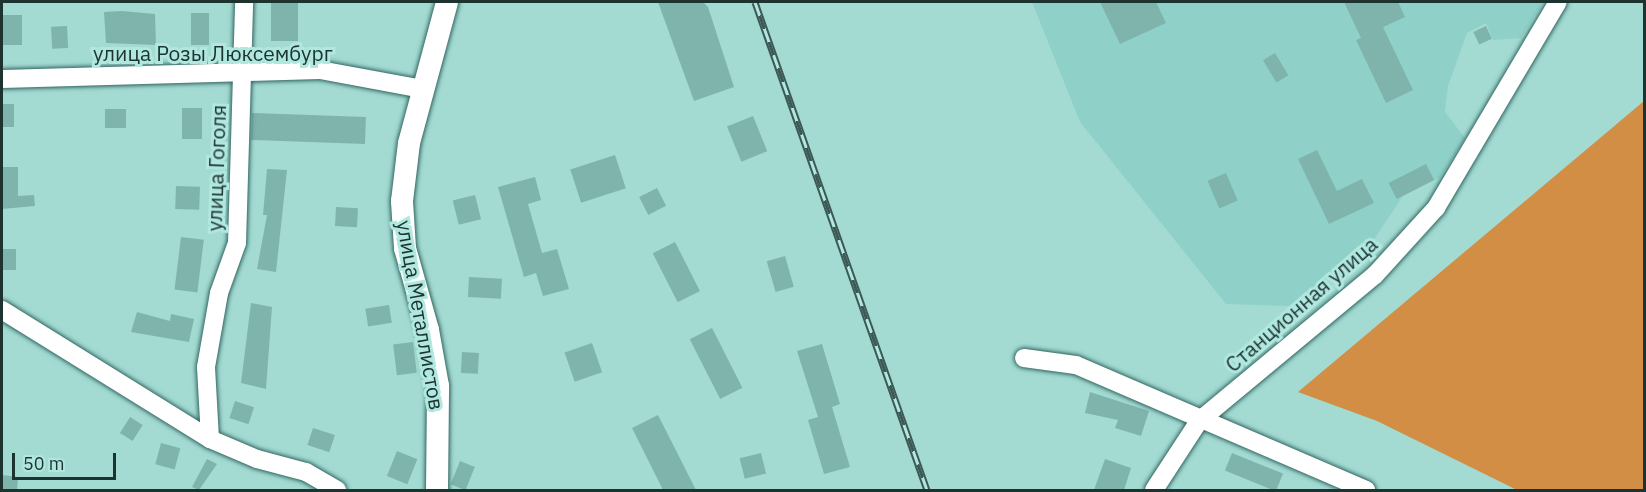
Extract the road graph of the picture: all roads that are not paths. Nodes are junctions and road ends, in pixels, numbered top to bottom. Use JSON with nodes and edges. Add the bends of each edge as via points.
{"nodes":[{"id":1,"x":244,"y":2,"type":"edge"},
{"id":2,"x":447,"y":2,"type":"edge"},
{"id":3,"x":1558,"y":2,"type":"edge"},
{"id":4,"x":242,"y":74,"type":"junction"},
{"id":5,"x":2,"y":79,"type":"edge"},
{"id":6,"x":423,"y":89,"type":"junction"},
{"id":7,"x":2,"y":310,"type":"edge"},
{"id":8,"x":1024,"y":358,"type":"dead end"},
{"id":9,"x":1199,"y":421,"type":"junction"},
{"id":10,"x":210,"y":439,"type":"junction"},
{"id":11,"x":337,"y":490,"type":"edge"},
{"id":12,"x":437,"y":490,"type":"edge"},
{"id":13,"x":1154,"y":490,"type":"edge"},
{"id":14,"x":1366,"y":490,"type":"edge"}],
"edges":[{"from":1,"to":4,"type":"street","name":"улица Гоголя"},
{"from":2,"to":6,"type":"main road","name":"улица Металлистов"},
{"from":3,"to":9,"type":"street","name":"Станционная улица","via":[[1436,208],[1375,275]]},
{"from":4,"to":5,"type":"street","name":"улица Розы Люксембург"},
{"from":4,"to":6,"type":"street","name":"улица Розы Люксембург","via":[[320,70]]},
{"from":4,"to":10,"type":"street","name":"улица Гоголя","via":[[237,243],[219,293],[206,367]]},
{"from":6,"to":12,"type":"main road","name":"улица Металлистов","via":[[404,166],[402,231],[438,386]]},
{"from":7,"to":10,"type":"street"},
{"from":8,"to":9,"type":"street","via":[[1076,365]]},
{"from":9,"to":13,"type":"street","name":"Станционная улица"},
{"from":9,"to":14,"type":"street"},
{"from":10,"to":11,"type":"street","via":[[257,459],[306,472]]}]}
